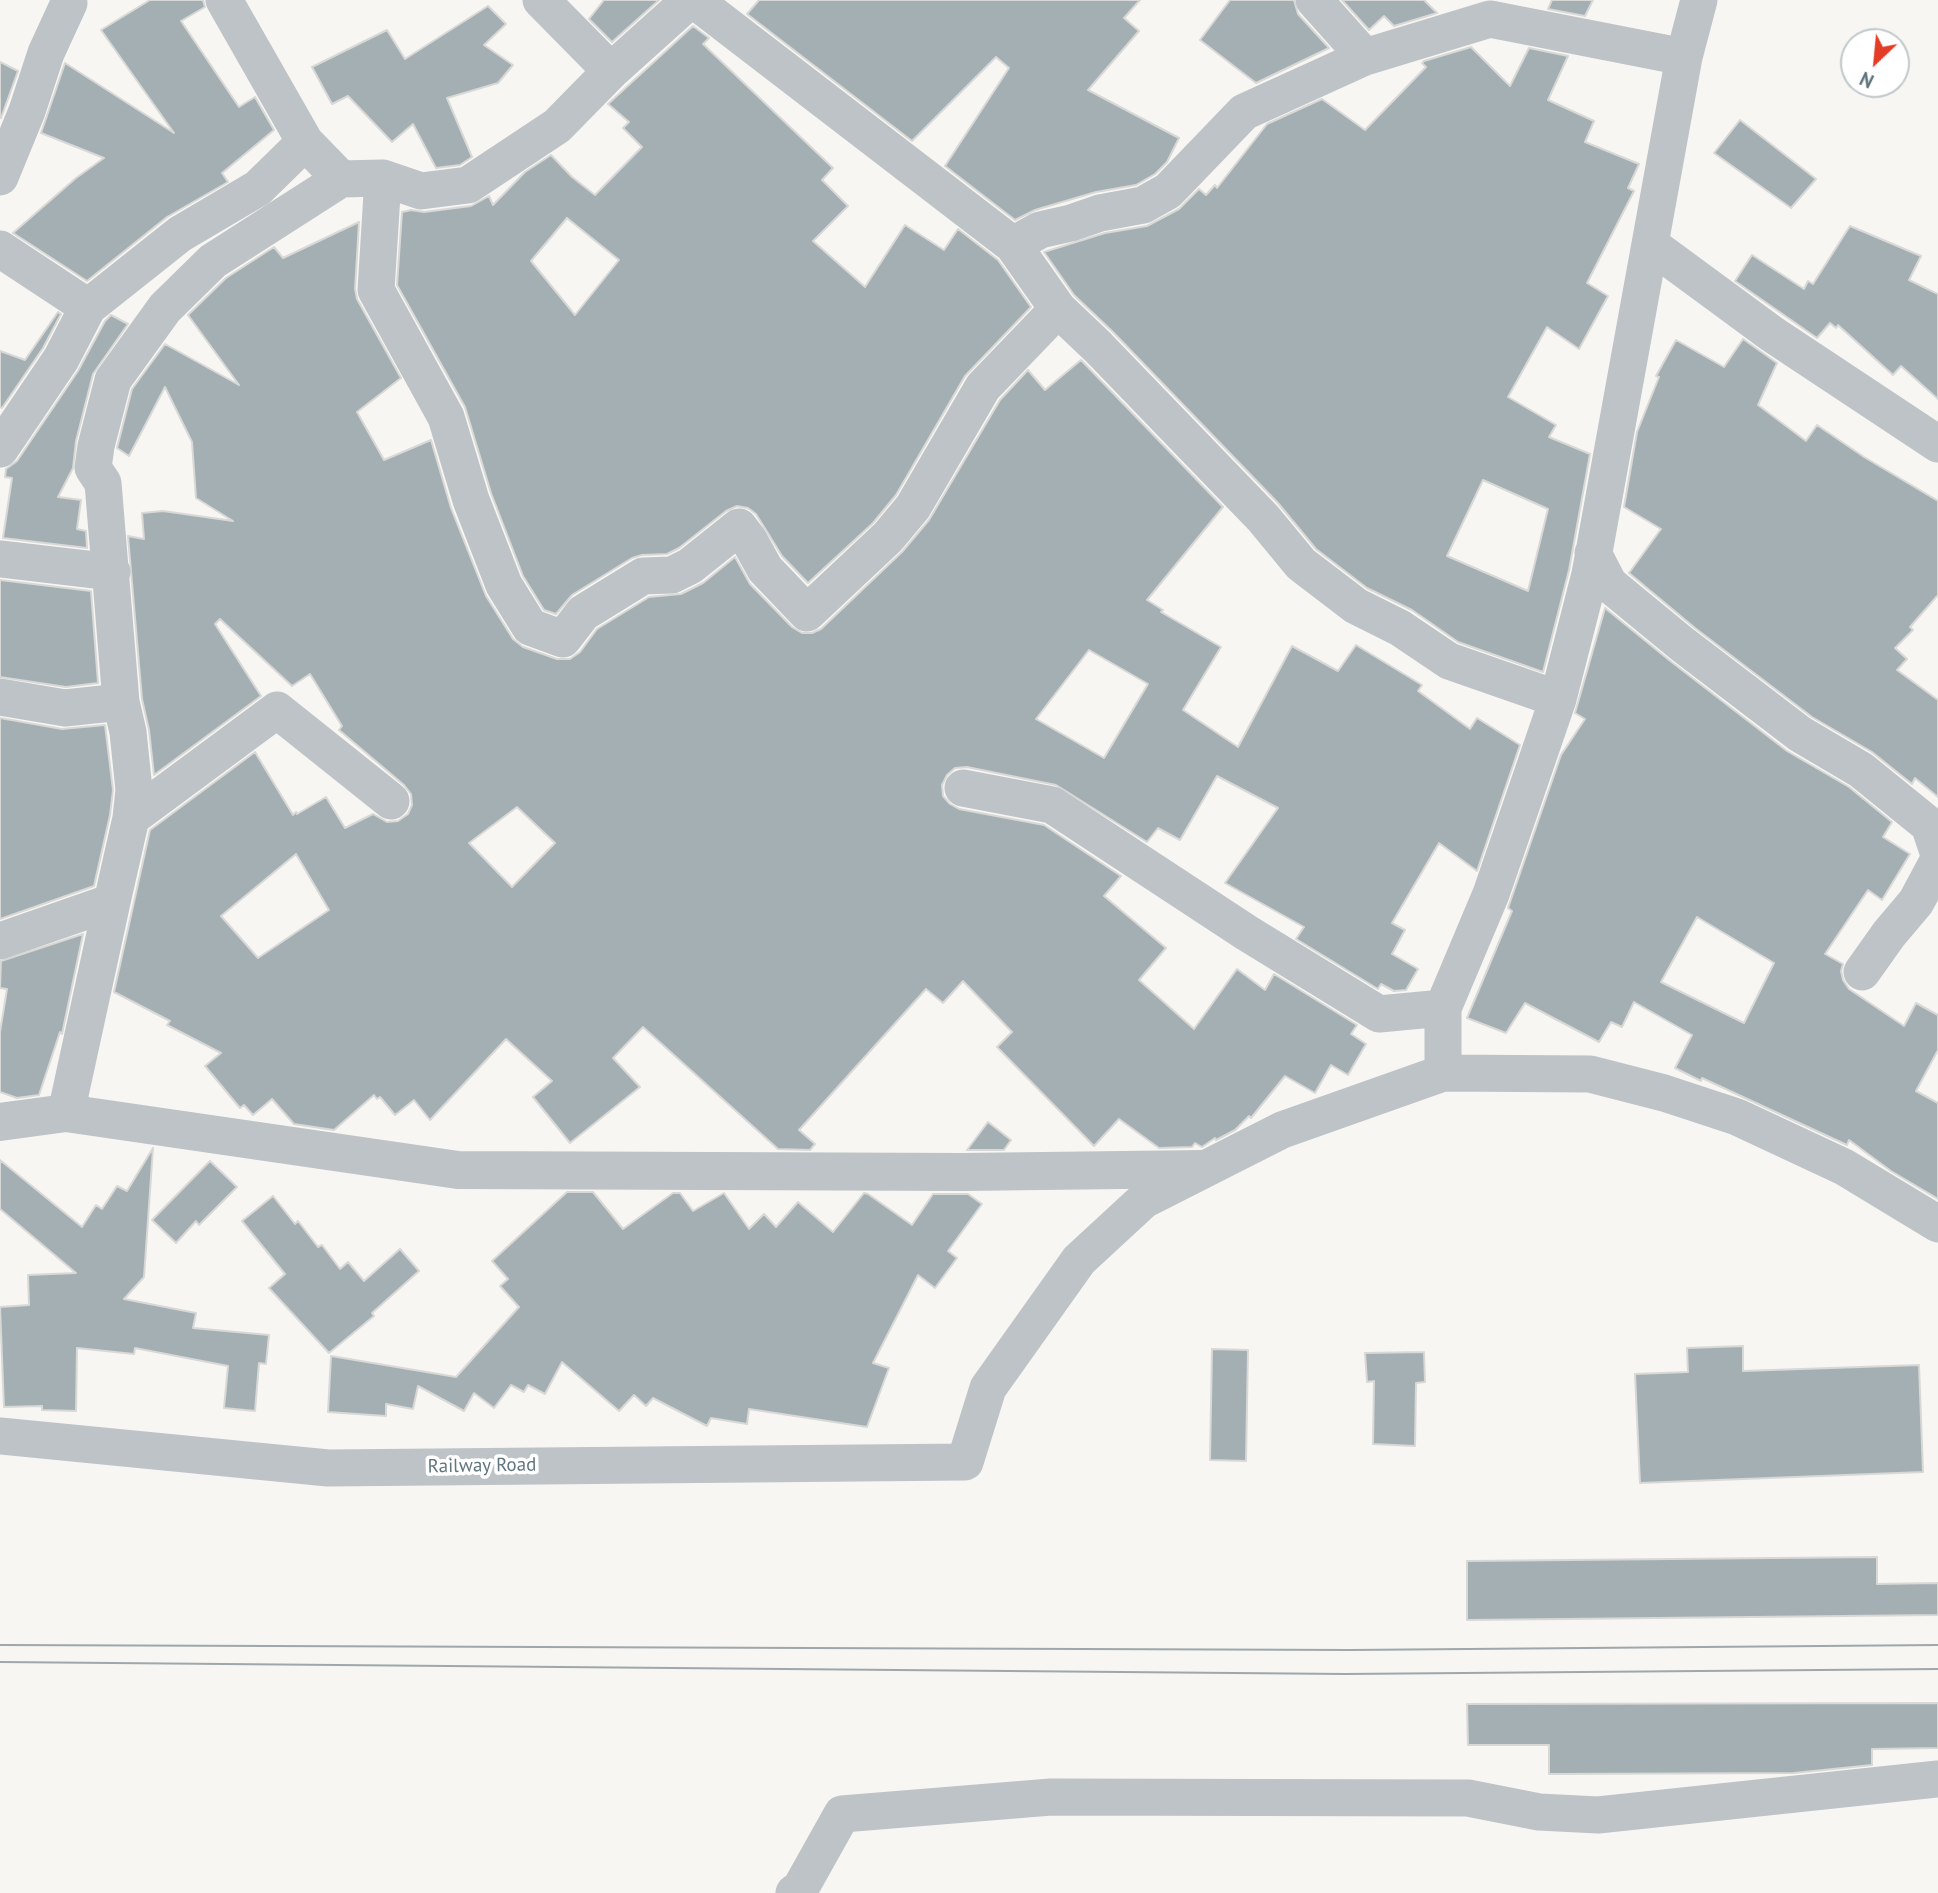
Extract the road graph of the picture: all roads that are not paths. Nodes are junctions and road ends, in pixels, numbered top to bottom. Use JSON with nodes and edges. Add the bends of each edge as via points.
{"nodes":[{"id":1,"x":224,"y":0,"type":"edge"},
{"id":2,"x":541,"y":0,"type":"edge"},
{"id":3,"x":692,"y":0,"type":"edge"},
{"id":4,"x":1314,"y":0,"type":"edge"},
{"id":5,"x":1699,"y":0,"type":"edge"},
{"id":6,"x":69,"y":3,"type":"dead end"},
{"id":7,"x":1365,"y":57,"type":"junction"},
{"id":8,"x":1684,"y":57,"type":"junction"},
{"id":9,"x":611,"y":71,"type":"junction"},
{"id":10,"x":306,"y":142,"type":"junction"},
{"id":11,"x":0,"y":177,"type":"edge"},
{"id":12,"x":383,"y":177,"type":"junction"},
{"id":13,"x":341,"y":179,"type":"junction"},
{"id":14,"x":1013,"y":245,"type":"junction"},
{"id":15,"x":1651,"y":245,"type":"junction"},
{"id":16,"x":0,"y":249,"type":"edge"},
{"id":17,"x":88,"y":307,"type":"junction"},
{"id":18,"x":1058,"y":309,"type":"junction"},
{"id":19,"x":1931,"y":429,"type":"edge"},
{"id":20,"x":0,"y":449,"type":"edge"},
{"id":21,"x":1593,"y":554,"type":"junction"},
{"id":22,"x":0,"y":559,"type":"edge"},
{"id":23,"x":112,"y":572,"type":"junction"},
{"id":24,"x":0,"y":697,"type":"edge"},
{"id":25,"x":1558,"y":699,"type":"junction"},
{"id":26,"x":121,"y":702,"type":"junction"},
{"id":27,"x":963,"y":788,"type":"dead end"},
{"id":28,"x":391,"y":801,"type":"dead end"},
{"id":29,"x":131,"y":818,"type":"junction"},
{"id":30,"x":1938,"y":852,"type":"edge"},
{"id":31,"x":1938,"y":861,"type":"edge"},
{"id":32,"x":112,"y":902,"type":"junction"},
{"id":33,"x":0,"y":941,"type":"edge"},
{"id":34,"x":1862,"y":972,"type":"dead end"},
{"id":35,"x":1443,"y":1008,"type":"junction"},
{"id":36,"x":1443,"y":1073,"type":"junction"},
{"id":37,"x":66,"y":1113,"type":"junction"},
{"id":38,"x":0,"y":1122,"type":"edge"},
{"id":39,"x":1203,"y":1170,"type":"junction"},
{"id":40,"x":1938,"y":1224,"type":"edge"},
{"id":41,"x":0,"y":1436,"type":"edge"},
{"id":42,"x":1938,"y":1779,"type":"edge"},
{"id":43,"x":794,"y":1893,"type":"edge"}],
"edges":[{"from":1,"to":10,"type":"street"},
{"from":2,"to":9,"type":"street"},
{"from":3,"to":9,"type":"street"},
{"from":3,"to":14,"type":"street"},
{"from":4,"to":7,"type":"street"},
{"from":5,"to":8,"type":"street"},
{"from":6,"to":11,"type":"street"},
{"from":7,"to":8,"type":"street","via":[[1490,19]]},
{"from":7,"to":14,"type":"street","via":[[1244,112],[1160,196],[1143,205],[1040,230]]},
{"from":8,"to":15,"type":"street"},
{"from":9,"to":12,"type":"street","via":[[557,126],[468,185],[421,191]]},
{"from":10,"to":13,"type":"street"},
{"from":10,"to":17,"type":"street","via":[[258,188],[180,234]]},
{"from":12,"to":13,"type":"street"},
{"from":12,"to":18,"type":"street","via":[[376,290],[446,417],[471,500],[504,584],[530,627],[563,639],[583,613],[643,576],[672,575],[690,566],[739,527],[765,569],[807,612],[888,537],[913,507],[983,387]]},
{"from":13,"to":23,"type":"street","via":[[213,261],[164,308],[113,380],[93,468],[103,483]]},
{"from":14,"to":18,"type":"street"},
{"from":15,"to":19,"type":"street","via":[[1772,334]]},
{"from":15,"to":21,"type":"street"},
{"from":16,"to":17,"type":"street"},
{"from":17,"to":20,"type":"street","via":[[61,359]]},
{"from":18,"to":25,"type":"street","via":[[1263,518],[1301,564],[1356,606],[1449,661]]},
{"from":21,"to":25,"type":"street"},
{"from":21,"to":30,"type":"street","via":[[1609,584],[1682,644],[1800,734],[1861,770],[1928,825]]},
{"from":22,"to":23,"type":"street"},
{"from":23,"to":26,"type":"street"},
{"from":24,"to":26,"type":"street","via":[[65,708]]},
{"from":25,"to":35,"type":"street","via":[[1491,894]]},
{"from":26,"to":29,"type":"street","via":[[134,790]]},
{"from":27,"to":35,"type":"street","via":[[1052,805],[1379,1014]]},
{"from":28,"to":29,"type":"street","via":[[277,710]]},
{"from":29,"to":32,"type":"street"},
{"from":31,"to":34,"type":"street","via":[[1916,902]]},
{"from":32,"to":33,"type":"street"},
{"from":32,"to":37,"type":"street"},
{"from":35,"to":36,"type":"street"},
{"from":36,"to":39,"type":"street","via":[[1282,1130]]},
{"from":36,"to":40,"type":"street","via":[[1590,1074],[1664,1093],[1737,1117],[1844,1167]]},
{"from":37,"to":38,"type":"street"},
{"from":37,"to":39,"type":"street","via":[[458,1170]]},
{"from":39,"to":41,"type":"street","name":"Railway Road","via":[[1144,1200],[1080,1260],[988,1388],[965,1462],[328,1468]]},
{"from":42,"to":43,"type":"street","via":[[1598,1815],[1539,1812],[1468,1798],[1107,1797],[1051,1797],[842,1814]]}]}
